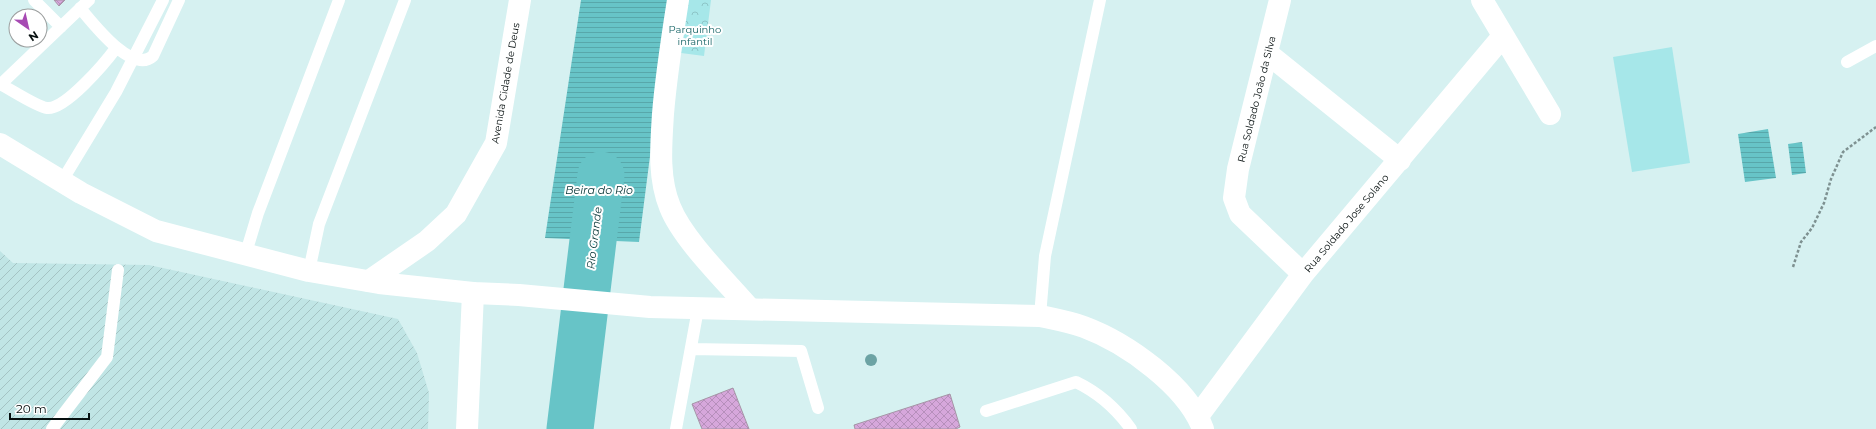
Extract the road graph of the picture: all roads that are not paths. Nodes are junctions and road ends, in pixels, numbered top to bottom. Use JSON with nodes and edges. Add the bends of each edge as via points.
{"nodes":[{"id":1,"x":34,"y":0,"type":"edge"},
{"id":2,"x":163,"y":0,"type":"edge"},
{"id":3,"x":179,"y":0,"type":"edge"},
{"id":4,"x":339,"y":0,"type":"edge"},
{"id":5,"x":405,"y":0,"type":"edge"},
{"id":6,"x":520,"y":0,"type":"edge"},
{"id":7,"x":678,"y":0,"type":"edge"},
{"id":8,"x":1100,"y":0,"type":"edge"},
{"id":9,"x":1280,"y":0,"type":"edge"},
{"id":10,"x":1482,"y":0,"type":"edge"},
{"id":11,"x":84,"y":4,"type":"edge"},
{"id":12,"x":61,"y":27,"type":"junction"},
{"id":13,"x":1503,"y":36,"type":"junction"},
{"id":14,"x":1876,"y":46,"type":"edge"},
{"id":15,"x":116,"y":48,"type":"junction"},
{"id":16,"x":1267,"y":53,"type":"junction"},
{"id":17,"x":134,"y":57,"type":"junction"},
{"id":18,"x":1847,"y":62,"type":"dead end"},
{"id":19,"x":0,"y":84,"type":"edge"},
{"id":20,"x":1550,"y":114,"type":"dead end"},
{"id":21,"x":0,"y":144,"type":"edge"},
{"id":22,"x":1400,"y":160,"type":"junction"},
{"id":23,"x":62,"y":181,"type":"junction"},
{"id":24,"x":245,"y":256,"type":"junction"},
{"id":25,"x":118,"y":270,"type":"dead end"},
{"id":26,"x":309,"y":271,"type":"junction"},
{"id":27,"x":1303,"y":274,"type":"junction"},
{"id":28,"x":369,"y":281,"type":"junction"},
{"id":29,"x":481,"y":294,"type":"junction"},
{"id":30,"x":698,"y":309,"type":"junction"},
{"id":31,"x":750,"y":309,"type":"junction"},
{"id":32,"x":1040,"y":316,"type":"junction"},
{"id":33,"x":691,"y":349,"type":"junction"},
{"id":34,"x":818,"y":408,"type":"dead end"},
{"id":35,"x":986,"y":411,"type":"dead end"},
{"id":36,"x":1201,"y":422,"type":"edge"},
{"id":37,"x":52,"y":429,"type":"edge"},
{"id":38,"x":467,"y":429,"type":"edge"},
{"id":39,"x":676,"y":429,"type":"edge"},
{"id":40,"x":1131,"y":429,"type":"edge"}],
"edges":[{"from":1,"to":12,"type":"lane"},
{"from":2,"to":17,"type":"lane"},
{"from":3,"to":17,"type":"lane","via":[[153,56],[143,61]]},
{"from":4,"to":24,"type":"lane","via":[[258,213]]},
{"from":5,"to":26,"type":"lane","via":[[319,224]]},
{"from":6,"to":28,"type":"street","name":"Avenida Cidade de Deus","via":[[496,143],[456,214],[427,240]]},
{"from":7,"to":31,"type":"street","via":[[666,74],[662,131],[660,162],[665,191],[670,208],[691,241]]},
{"from":8,"to":32,"type":"lane","via":[[1045,256]]},
{"from":9,"to":16,"type":"street","name":"Rua Soldado João da Silva"},
{"from":10,"to":13,"type":"street"},
{"from":11,"to":12,"type":"lane"},
{"from":11,"to":15,"type":"lane"},
{"from":12,"to":19,"type":"lane"},
{"from":13,"to":20,"type":"street"},
{"from":13,"to":22,"type":"street","name":"Rua Soldado Jose Solano"},
{"from":14,"to":18,"type":"lane"},
{"from":15,"to":17,"type":"lane"},
{"from":15,"to":19,"type":"lane","via":[[64,102],[52,108],[35,103]]},
{"from":16,"to":22,"type":"street"},
{"from":16,"to":27,"type":"street","name":"Rua Soldado João da Silva","via":[[1238,169],[1234,198],[1240,214]]},
{"from":17,"to":23,"type":"lane","via":[[116,92]]},
{"from":21,"to":23,"type":"street"},
{"from":22,"to":27,"type":"street","name":"Rua Soldado Jose Solano"},
{"from":23,"to":24,"type":"street","via":[[156,231]]},
{"from":24,"to":26,"type":"street"},
{"from":25,"to":37,"type":"lane","via":[[107,357]]},
{"from":26,"to":28,"type":"street"},
{"from":27,"to":36,"type":"street","name":"Rua Soldado Jose Solano"},
{"from":28,"to":29,"type":"street"},
{"from":29,"to":30,"type":"street"},
{"from":29,"to":38,"type":"street"},
{"from":30,"to":31,"type":"street"},
{"from":30,"to":33,"type":"lane"},
{"from":31,"to":32,"type":"street"},
{"from":32,"to":36,"type":"street","via":[[1084,327],[1119,344],[1145,361],[1184,397]]},
{"from":33,"to":34,"type":"lane","via":[[801,351]]},
{"from":33,"to":39,"type":"lane"},
{"from":35,"to":40,"type":"lane","via":[[1076,382],[1093,390],[1118,411]]}]}
